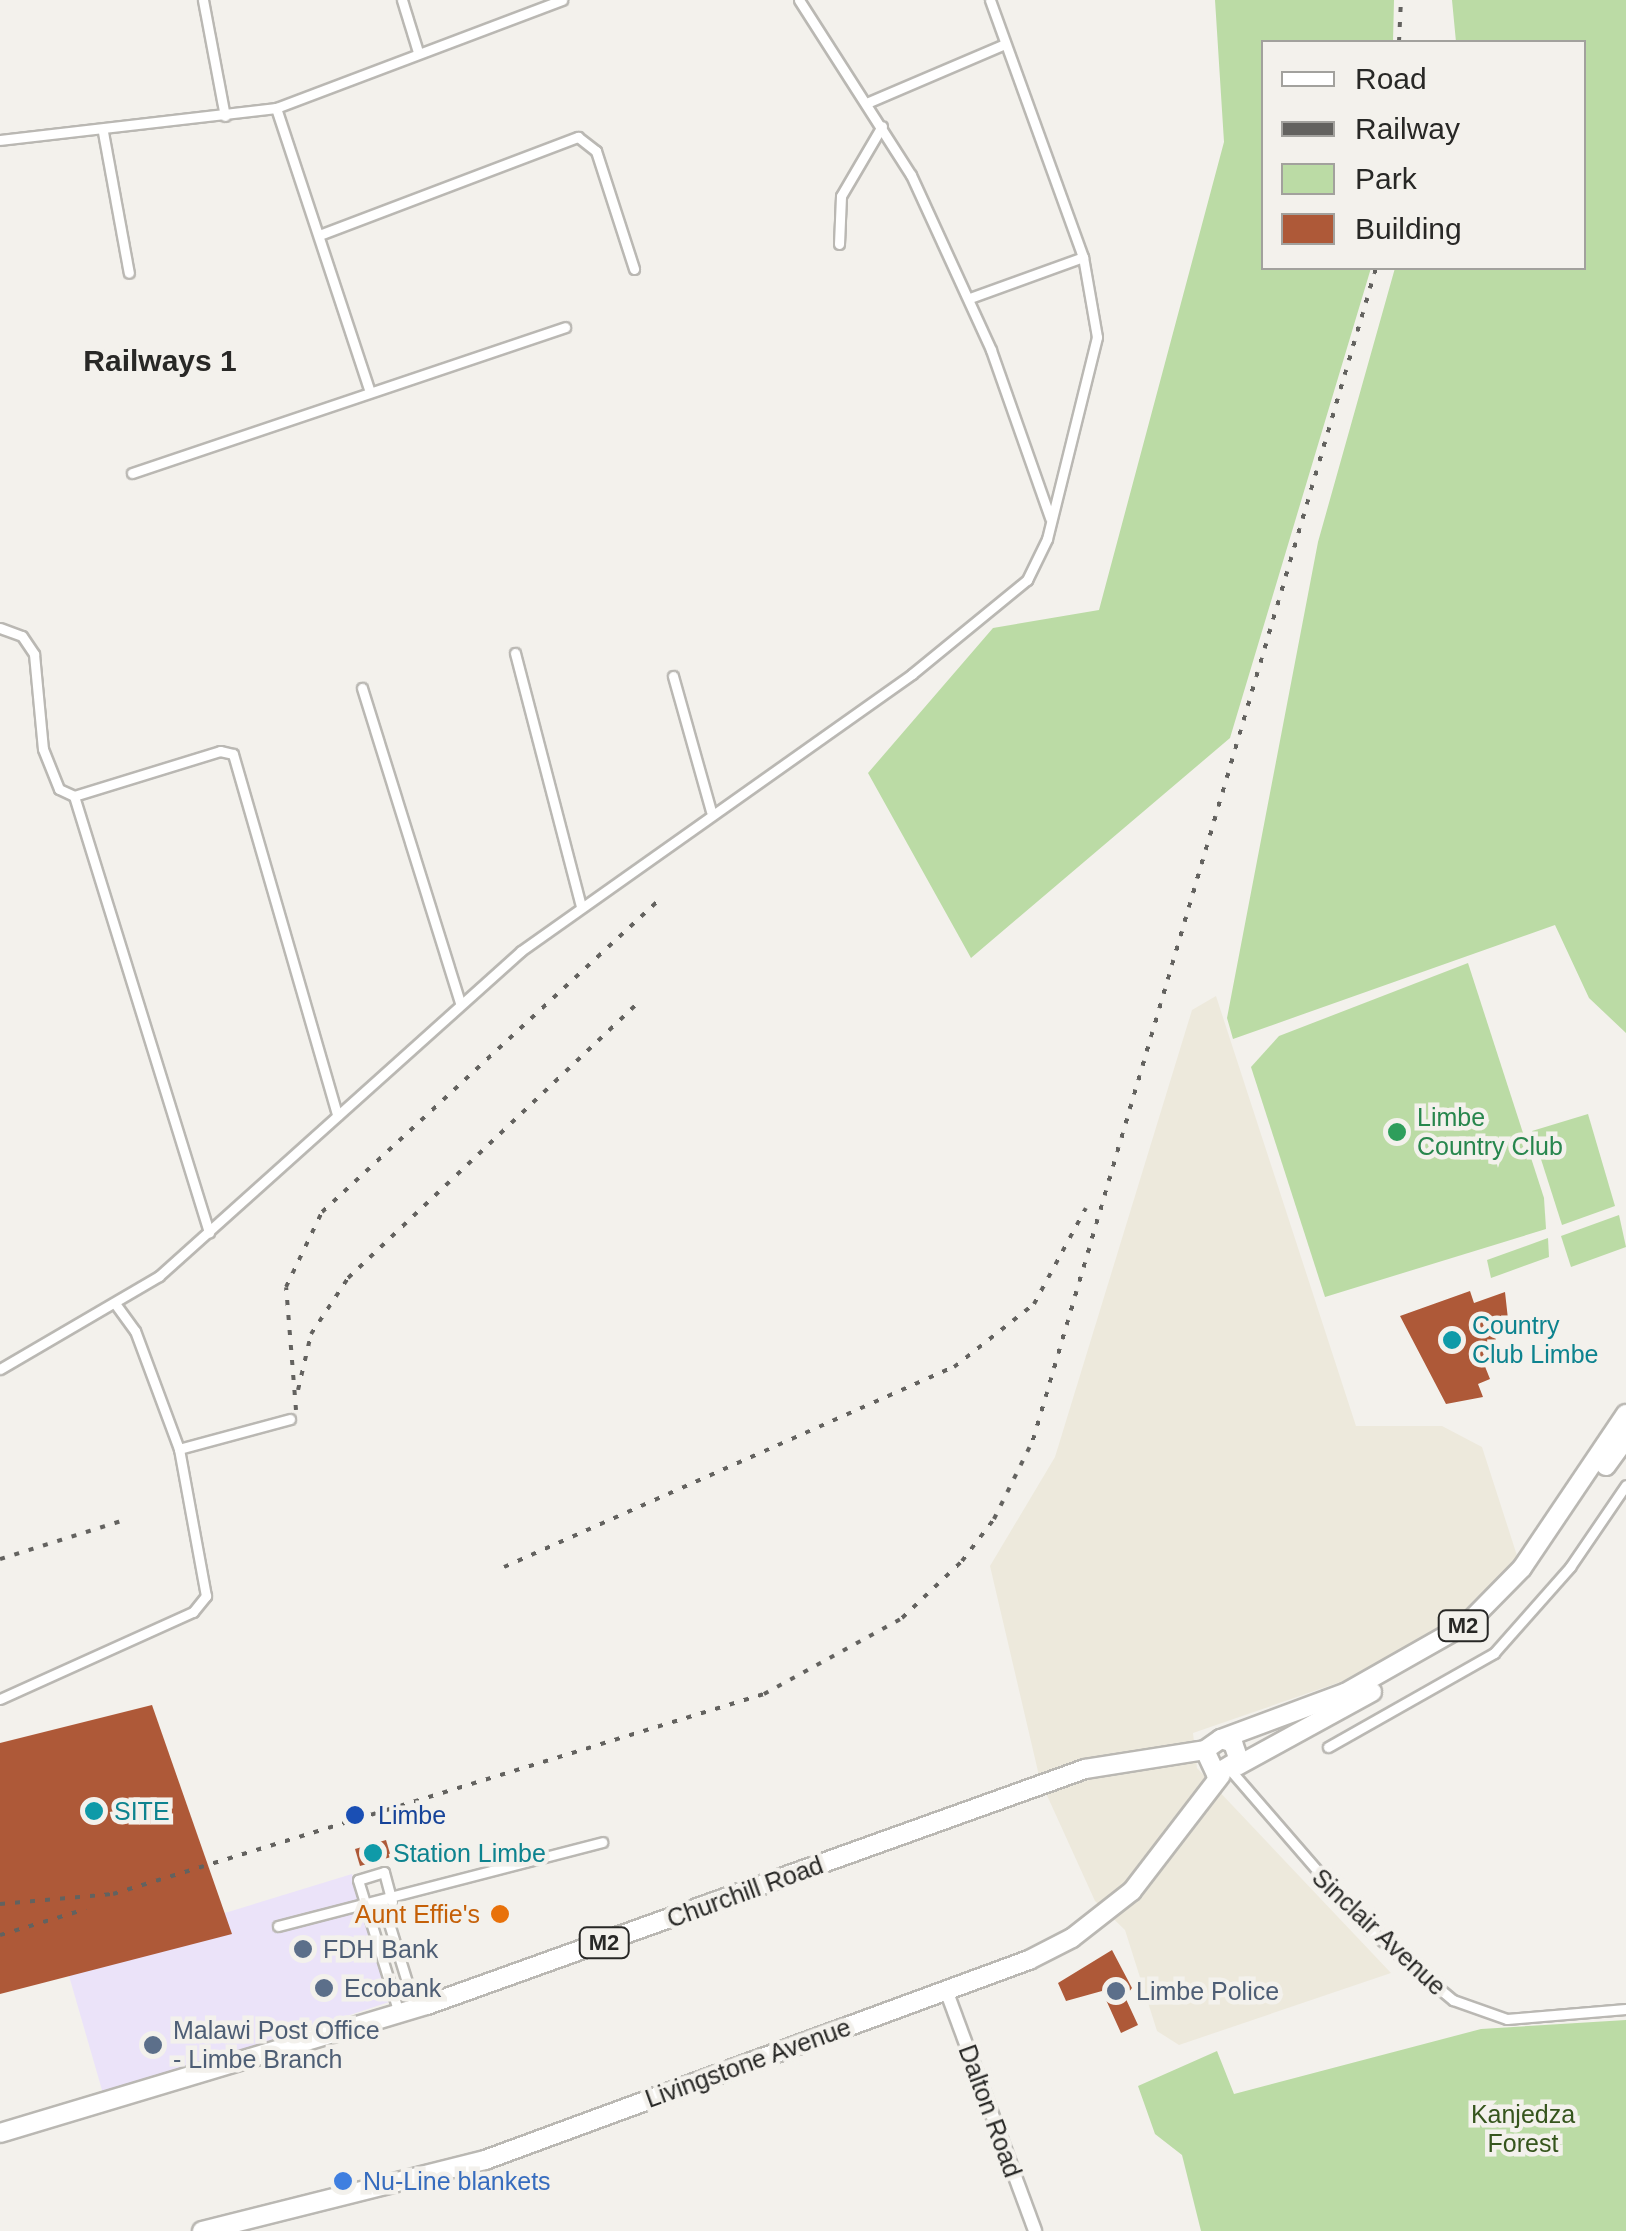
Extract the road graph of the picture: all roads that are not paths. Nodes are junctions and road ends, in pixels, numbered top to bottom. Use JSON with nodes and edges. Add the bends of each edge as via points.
{"nodes":[{"id":1,"x":204,"y":0,"type":"edge"},
{"id":2,"x":402,"y":0,"type":"edge"},
{"id":3,"x":562,"y":0,"type":"edge"},
{"id":4,"x":799,"y":0,"type":"edge"},
{"id":5,"x":990,"y":0,"type":"edge"},
{"id":6,"x":1005,"y":44,"type":"junction"},
{"id":7,"x":418,"y":52,"type":"junction"},
{"id":8,"x":869,"y":102,"type":"junction"},
{"id":9,"x":276,"y":108,"type":"junction"},
{"id":10,"x":225,"y":116,"type":"junction"},
{"id":11,"x":882,"y":126,"type":"junction"},
{"id":12,"x":102,"y":132,"type":"junction"},
{"id":13,"x":0,"y":140,"type":"edge"},
{"id":14,"x":322,"y":234,"type":"junction"},
{"id":15,"x":839,"y":244,"type":"dead end"},
{"id":16,"x":1083,"y":257,"type":"junction"},
{"id":17,"x":634,"y":269,"type":"dead end"},
{"id":18,"x":128,"y":273,"type":"dead end"},
{"id":19,"x":970,"y":298,"type":"junction"},
{"id":20,"x":566,"y":326,"type":"dead end"},
{"id":21,"x":370,"y":392,"type":"junction"},
{"id":22,"x":132,"y":472,"type":"dead end"},
{"id":23,"x":1051,"y":520,"type":"junction"},
{"id":24,"x":0,"y":628,"type":"edge"},
{"id":25,"x":515,"y":653,"type":"dead end"},
{"id":26,"x":673,"y":676,"type":"dead end"},
{"id":27,"x":362,"y":688,"type":"dead end"},
{"id":28,"x":74,"y":796,"type":"junction"},
{"id":29,"x":711,"y":811,"type":"junction"},
{"id":30,"x":581,"y":906,"type":"junction"},
{"id":31,"x":460,"y":1002,"type":"junction"},
{"id":32,"x":337,"y":1114,"type":"junction"},
{"id":33,"x":209,"y":1234,"type":"junction"},
{"id":34,"x":114,"y":1303,"type":"junction"},
{"id":35,"x":0,"y":1369,"type":"edge"},
{"id":36,"x":1626,"y":1414,"type":"edge"},
{"id":37,"x":290,"y":1420,"type":"dead end"},
{"id":38,"x":1626,"y":1438,"type":"edge"},
{"id":39,"x":179,"y":1450,"type":"junction"},
{"id":40,"x":1626,"y":1485,"type":"edge"},
{"id":41,"x":0,"y":1699,"type":"edge"},
{"id":42,"x":1221,"y":1739,"type":"junction"},
{"id":43,"x":1328,"y":1747,"type":"dead end"},
{"id":44,"x":1204,"y":1750,"type":"junction"},
{"id":45,"x":1230,"y":1771,"type":"junction"},
{"id":46,"x":602,"y":1842,"type":"dead end"},
{"id":47,"x":387,"y":1903,"type":"junction"},
{"id":48,"x":366,"y":1907,"type":"junction"},
{"id":49,"x":278,"y":1926,"type":"dead end"},
{"id":50,"x":398,"y":1951,"type":"junction"},
{"id":51,"x":381,"y":1956,"type":"junction"},
{"id":52,"x":946,"y":1990,"type":"junction"},
{"id":53,"x":1626,"y":2010,"type":"edge"},
{"id":54,"x":407,"y":2011,"type":"junction"},
{"id":55,"x":0,"y":2133,"type":"edge"},
{"id":56,"x":202,"y":2231,"type":"edge"},
{"id":57,"x":1034,"y":2231,"type":"edge"}],
"edges":[{"from":1,"to":10,"type":"street"},
{"from":2,"to":7,"type":"street"},
{"from":3,"to":7,"type":"street"},
{"from":4,"to":8,"type":"street"},
{"from":5,"to":6,"type":"street"},
{"from":6,"to":8,"type":"street"},
{"from":6,"to":16,"type":"street"},
{"from":7,"to":9,"type":"street"},
{"from":8,"to":11,"type":"street"},
{"from":9,"to":10,"type":"street"},
{"from":9,"to":14,"type":"street"},
{"from":10,"to":12,"type":"street"},
{"from":11,"to":15,"type":"street","via":[[841,196]]},
{"from":11,"to":19,"type":"street"},
{"from":12,"to":13,"type":"street"},
{"from":12,"to":18,"type":"street"},
{"from":14,"to":17,"type":"street","via":[[578,137],[596,151]]},
{"from":14,"to":21,"type":"street"},
{"from":16,"to":19,"type":"street"},
{"from":16,"to":23,"type":"street","via":[[1094,363]]},
{"from":19,"to":23,"type":"street"},
{"from":20,"to":21,"type":"street"},
{"from":21,"to":22,"type":"street"},
{"from":23,"to":29,"type":"street","via":[[1039,562],[1010,598]]},
{"from":24,"to":28,"type":"street","via":[[22,636],[34,654],[51,780]]},
{"from":25,"to":30,"type":"street"},
{"from":26,"to":29,"type":"street"},
{"from":27,"to":31,"type":"street"},
{"from":28,"to":32,"type":"street","via":[[220,751],[233,754]]},
{"from":28,"to":33,"type":"street"},
{"from":29,"to":30,"type":"street"},
{"from":30,"to":31,"type":"street"},
{"from":31,"to":32,"type":"street"},
{"from":32,"to":33,"type":"street"},
{"from":33,"to":34,"type":"street"},
{"from":34,"to":35,"type":"street"},
{"from":34,"to":39,"type":"street","via":[[135,1331]]},
{"from":36,"to":42,"type":"highway","name":"Churchill Road","number":"M2","via":[[1522,1568],[1468,1622],[1345,1692]]},
{"from":37,"to":39,"type":"street"},
{"from":38,"to":45,"type":"highway","number":"M2","via":[[1530,1575],[1473,1630]]},
{"from":39,"to":41,"type":"street","via":[[202,1606]]},
{"from":40,"to":43,"type":"street","via":[[1570,1568],[1494,1653]]},
{"from":42,"to":44,"type":"highway","name":"Churchill Road"},
{"from":42,"to":45,"type":"highway","via":[[1237,1748]]},
{"from":44,"to":45,"type":"highway","via":[[1205,1765]]},
{"from":44,"to":54,"type":"highway","name":"Churchill Road","number":"M2","via":[[1084,1769]]},
{"from":45,"to":52,"type":"highway","name":"Livingstone Avenue","number":"M2","via":[[1101,1919],[1029,1960]]},
{"from":45,"to":53,"type":"street","name":"Sinclair Avenue","via":[[1368,1929],[1452,2000],[1507,2019]]},
{"from":46,"to":47,"type":"street"},
{"from":47,"to":48,"type":"street"},
{"from":47,"to":48,"type":"street","via":[[384,1872],[358,1880]]},
{"from":47,"to":50,"type":"street"},
{"from":48,"to":49,"type":"street"},
{"from":48,"to":51,"type":"street"},
{"from":50,"to":51,"type":"street"},
{"from":50,"to":54,"type":"street"},
{"from":51,"to":54,"type":"street"},
{"from":52,"to":56,"type":"highway","name":"Livingstone Avenue","number":"M2","via":[[485,2160]]},
{"from":52,"to":57,"type":"main road","name":"Dalton Road"},
{"from":54,"to":55,"type":"highway","name":"Churchill Road","number":"M2"}]}
